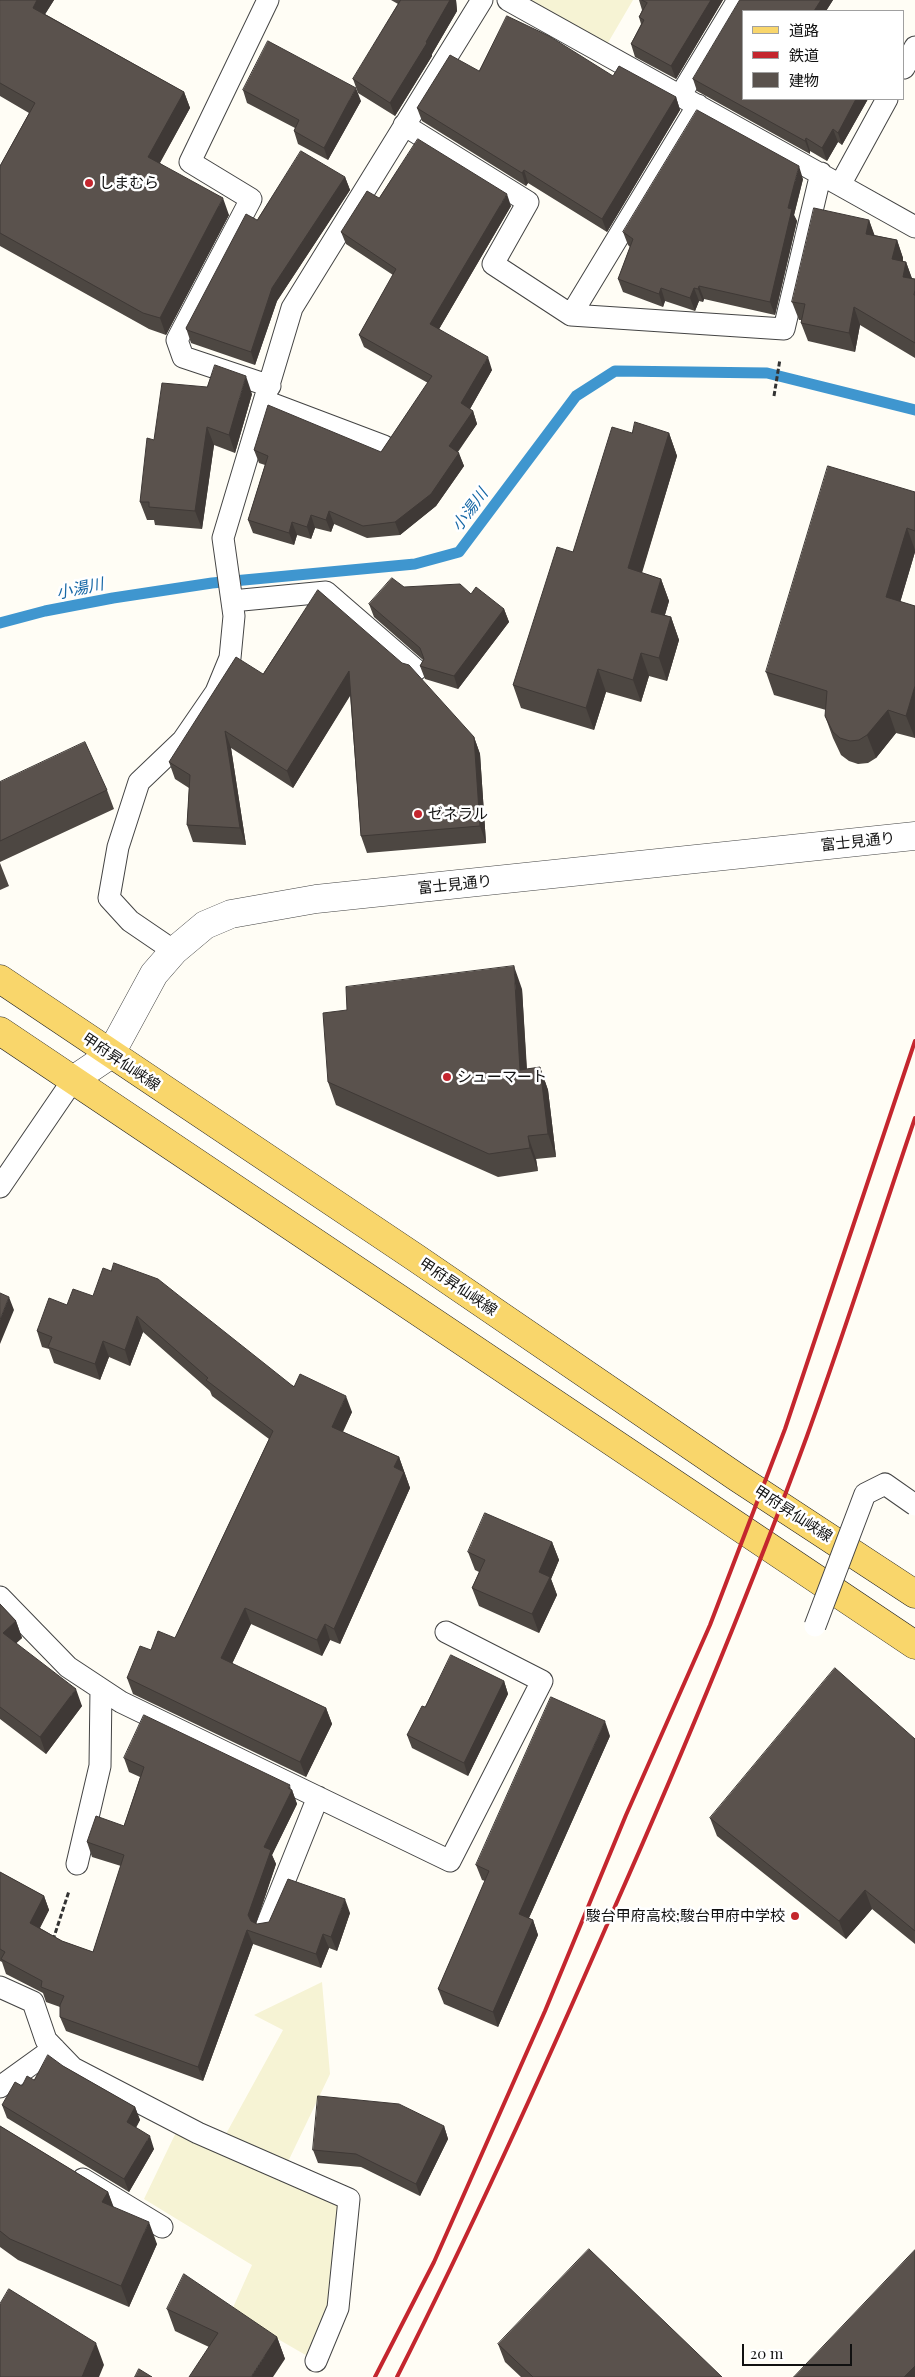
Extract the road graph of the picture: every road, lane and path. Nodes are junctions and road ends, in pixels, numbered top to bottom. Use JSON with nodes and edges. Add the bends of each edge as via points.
{"nodes":[{"id":1,"x":268,"y":0,"type":"edge"},
{"id":2,"x":482,"y":0,"type":"edge"},
{"id":3,"x":508,"y":0,"type":"edge"},
{"id":4,"x":738,"y":0,"type":"edge"},
{"id":5,"x":915,"y":47,"type":"edge"},
{"id":6,"x":905,"y":66,"type":"edge"},
{"id":7,"x":886,"y":100,"type":"edge"},
{"id":8,"x":689,"y":101,"type":"junction"},
{"id":9,"x":404,"y":125,"type":"junction"},
{"id":10,"x":820,"y":173,"type":"junction"},
{"id":11,"x":840,"y":185,"type":"junction"},
{"id":12,"x":915,"y":227,"type":"edge"},
{"id":13,"x":571,"y":315,"type":"junction"},
{"id":14,"x":781,"y":350,"type":"dead end"},
{"id":15,"x":267,"y":393,"type":"junction"},
{"id":16,"x":774,"y":396,"type":"dead end"},
{"id":17,"x":384,"y":446,"type":"edge"},
{"id":18,"x":232,"y":599,"type":"junction"},
{"id":19,"x":416,"y":670,"type":"edge"},
{"id":20,"x":915,"y":836,"type":"edge"},
{"id":21,"x":174,"y":951,"type":"junction"},
{"id":22,"x":0,"y":979,"type":"edge"},
{"id":23,"x":0,"y":1031,"type":"edge"},
{"id":24,"x":110,"y":1055,"type":"junction"},
{"id":25,"x":73,"y":1080,"type":"junction"},
{"id":26,"x":0,"y":1187,"type":"edge"},
{"id":27,"x":915,"y":1505,"type":"edge"},
{"id":28,"x":915,"y":1594,"type":"edge"},
{"id":29,"x":0,"y":1597,"type":"edge"},
{"id":30,"x":815,"y":1626,"type":"dead end"},
{"id":31,"x":446,"y":1632,"type":"dead end"},
{"id":32,"x":915,"y":1645,"type":"edge"},
{"id":33,"x":101,"y":1689,"type":"junction"},
{"id":34,"x":318,"y":1797,"type":"junction"},
{"id":35,"x":77,"y":1864,"type":"joint"},
{"id":36,"x":266,"y":1927,"type":"edge"},
{"id":37,"x":51,"y":1947,"type":"edge"},
{"id":38,"x":0,"y":1987,"type":"edge"},
{"id":39,"x":54,"y":2048,"type":"junction"},
{"id":40,"x":0,"y":2087,"type":"edge"},
{"id":41,"x":65,"y":2167,"type":"edge"},
{"id":42,"x":162,"y":2227,"type":"dead end"},
{"id":43,"x":316,"y":2361,"type":"dead end"}],
"edges":[{"from":1,"to":15,"type":"lane","via":[[190,162],[251,198],[177,340],[183,357]]},
{"from":2,"to":9,"type":"lane"},
{"from":3,"to":8,"type":"lane"},
{"from":4,"to":8,"type":"lane"},
{"from":5,"to":6,"type":"lane"},
{"from":7,"to":11,"type":"lane"},
{"from":8,"to":10,"type":"lane"},
{"from":8,"to":13,"type":"lane"},
{"from":9,"to":13,"type":"lane","via":[[528,202],[493,264]]},
{"from":9,"to":15,"type":"lane","via":[[292,308]]},
{"from":10,"to":11,"type":"lane"},
{"from":10,"to":13,"type":"lane","via":[[784,329]]},
{"from":11,"to":12,"type":"lane"},
{"from":14,"to":16,"type":"path"},
{"from":15,"to":17,"type":"lane"},
{"from":15,"to":18,"type":"lane","via":[[224,538]]},
{"from":18,"to":19,"type":"lane","via":[[326,592]]},
{"from":18,"to":21,"type":"lane","via":[[234,616],[230,658],[216,692],[183,740],[139,782],[116,855],[109,898],[130,921]]},
{"from":20,"to":21,"type":"street","name":"富士見通り","via":[[267,906],[230,914],[205,925]]},
{"from":21,"to":24,"type":"street","name":"富士見通り","via":[[154,974]]},
{"from":22,"to":24,"type":"main road","name":"甲府昇仙峡線"},
{"from":23,"to":25,"type":"main road"},
{"from":24,"to":25,"type":"street","name":"富士見通り"},
{"from":24,"to":28,"type":"main road","name":"甲府昇仙峡線"},
{"from":25,"to":26,"type":"lane"},
{"from":25,"to":32,"type":"main road"},
{"from":27,"to":30,"type":"lane","bridge":true,"via":[[885,1484],[865,1494]]},
{"from":29,"to":33,"type":"lane","via":[[68,1667]]},
{"from":31,"to":34,"type":"lane","via":[[542,1681],[450,1861]]},
{"from":33,"to":34,"type":"lane","via":[[121,1702]]},
{"from":33,"to":35,"type":"lane","via":[[100,1766]]},
{"from":34,"to":36,"type":"lane"},
{"from":35,"to":37,"type":"path"},
{"from":38,"to":39,"type":"lane","via":[[33,2002],[46,2040]]},
{"from":39,"to":40,"type":"lane"},
{"from":39,"to":43,"type":"lane","via":[[73,2068],[186,2127],[349,2199],[338,2308]]},
{"from":41,"to":42,"type":"lane"}]}
